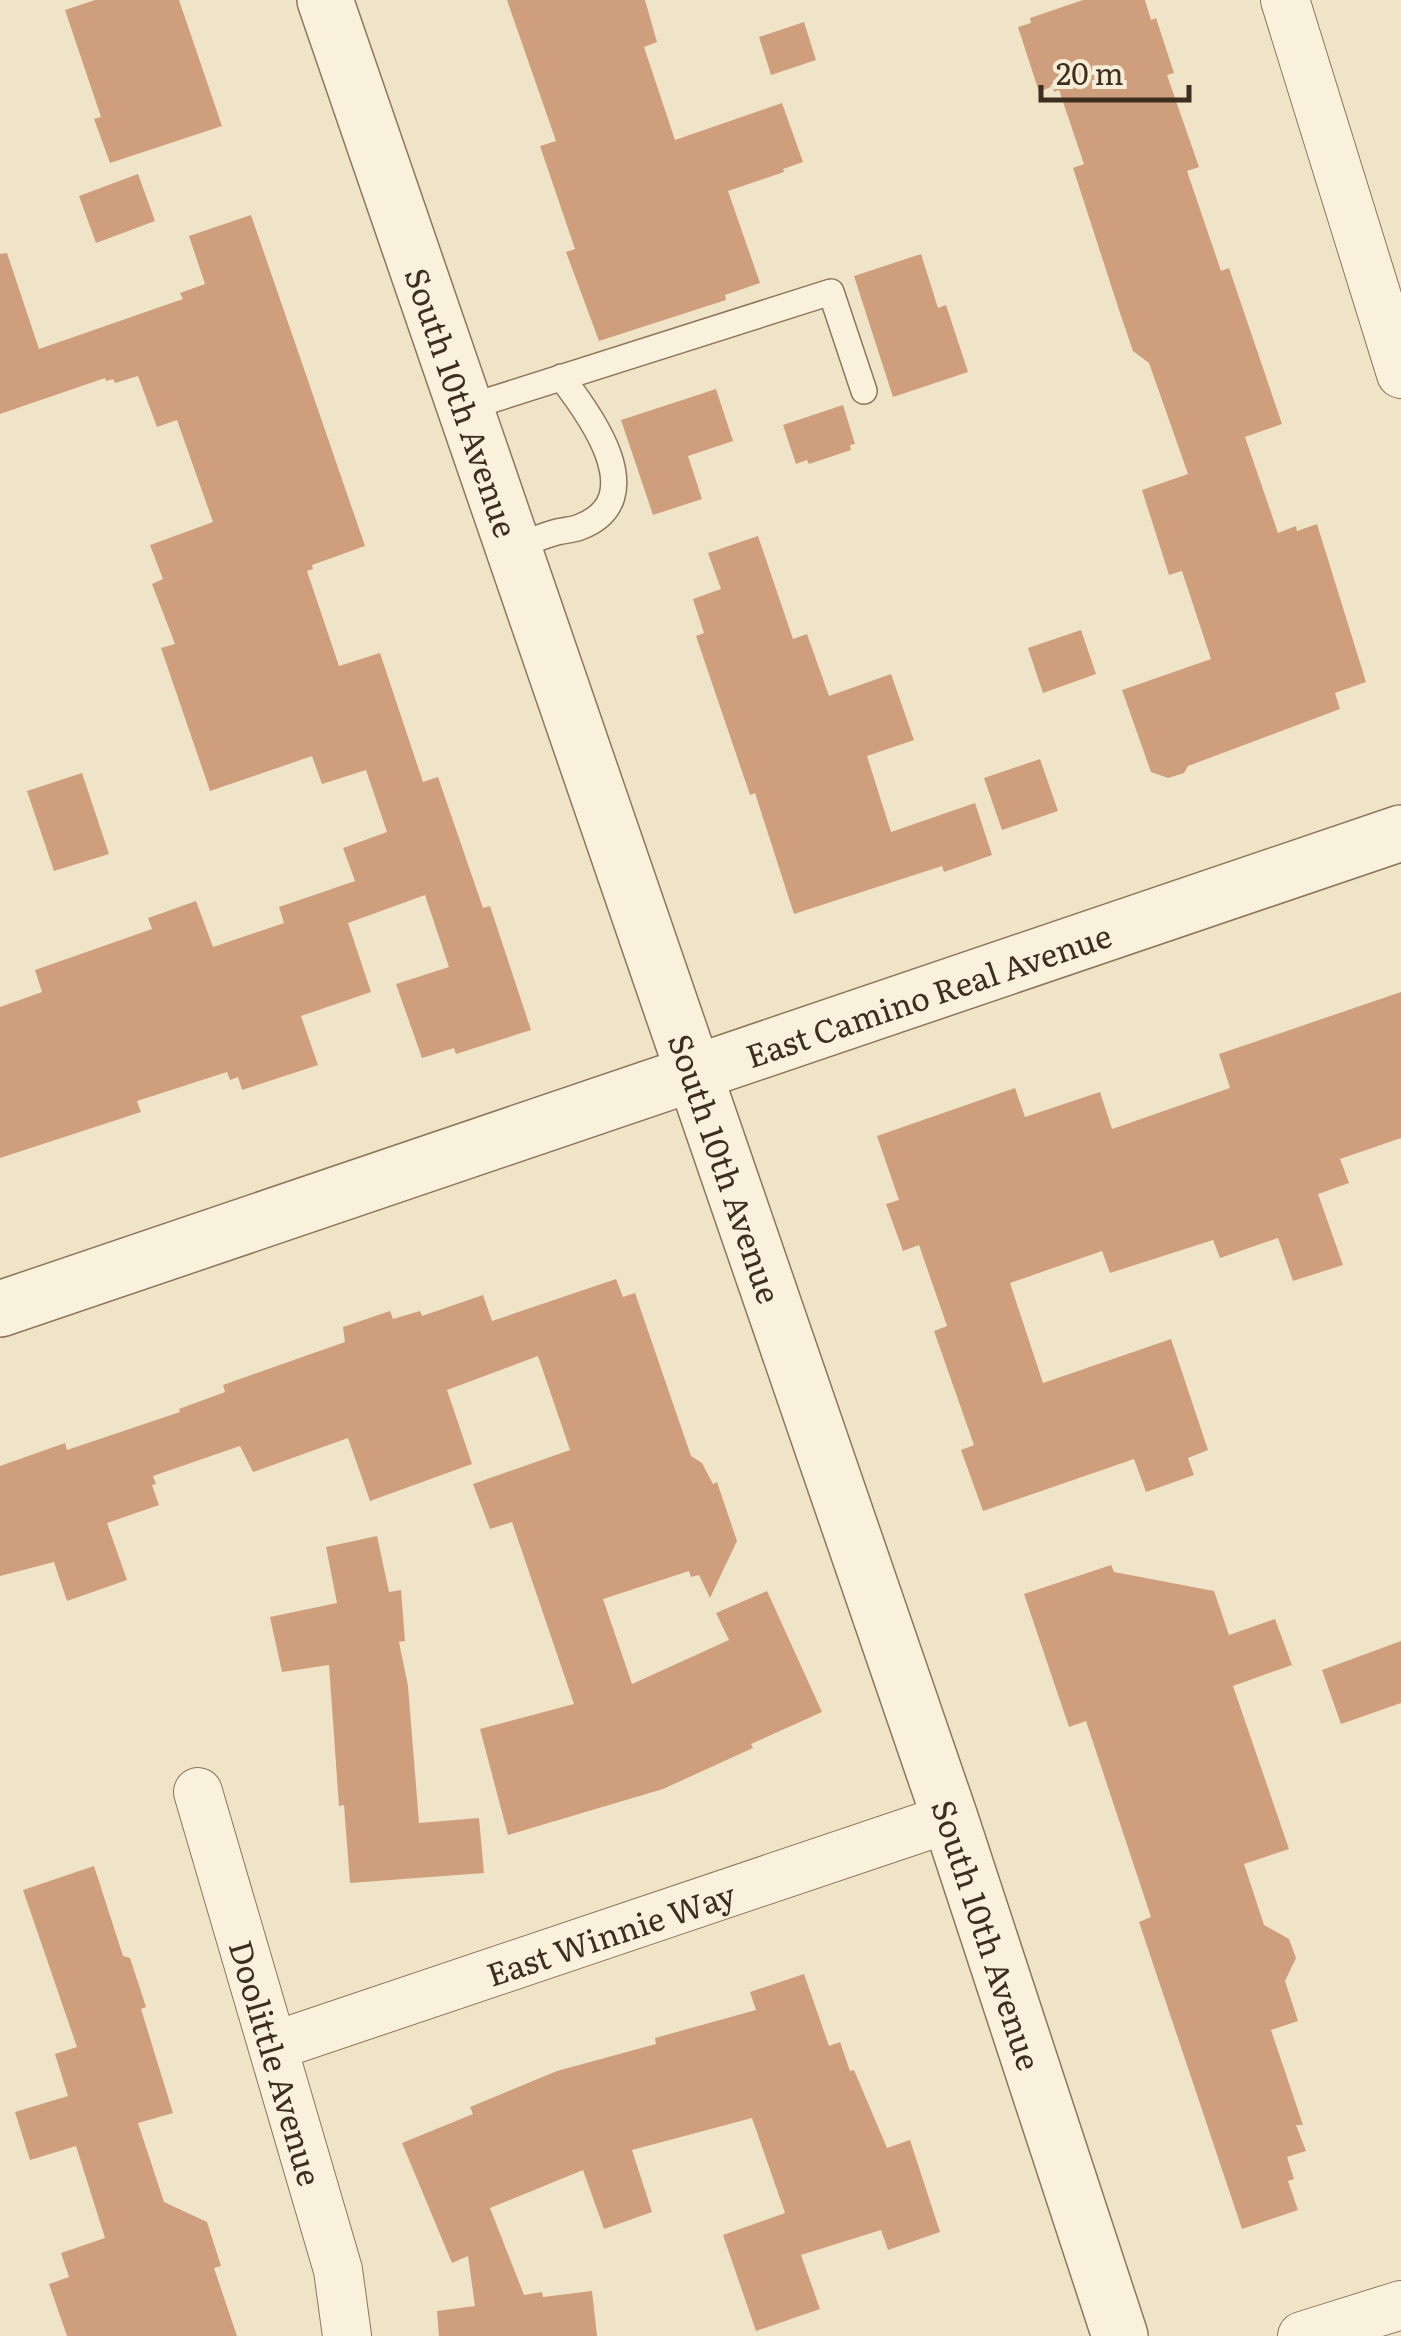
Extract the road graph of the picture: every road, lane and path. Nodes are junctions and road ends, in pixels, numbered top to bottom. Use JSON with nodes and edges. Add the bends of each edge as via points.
{"nodes":[{"id":1,"x":325,"y":0,"type":"edge"},
{"id":2,"x":1285,"y":0,"type":"edge"},
{"id":3,"x":1401,"y":374,"type":"edge"},
{"id":4,"x":560,"y":377,"type":"junction"},
{"id":5,"x":864,"y":391,"type":"dead end"},
{"id":6,"x":466,"y":408,"type":"junction"},
{"id":7,"x":513,"y":548,"type":"junction"},
{"id":8,"x":1401,"y":834,"type":"edge"},
{"id":9,"x":692,"y":1075,"type":"junction"},
{"id":10,"x":0,"y":1309,"type":"edge"},
{"id":11,"x":198,"y":1792,"type":"dead end"},
{"id":12,"x":950,"y":1818,"type":"junction"},
{"id":13,"x":274,"y":2046,"type":"junction"},
{"id":14,"x":1401,"y":2306,"type":"edge"},
{"id":15,"x":347,"y":2336,"type":"edge"},
{"id":16,"x":1120,"y":2336,"type":"edge"},
{"id":17,"x":1302,"y":2336,"type":"edge"}],
"edges":[{"from":1,"to":6,"type":"street","name":"South 10th Avenue"},
{"from":2,"to":3,"type":"street"},
{"from":4,"to":5,"type":"lane","via":[[831,292]]},
{"from":4,"to":6,"type":"lane"},
{"from":4,"to":7,"type":"lane","via":[[594,421],[614,487],[605,510],[582,527]]},
{"from":6,"to":7,"type":"street","name":"South 10th Avenue"},
{"from":7,"to":9,"type":"street","name":"South 10th Avenue"},
{"from":8,"to":9,"type":"street","name":"East Camino Real Avenue"},
{"from":9,"to":10,"type":"street","name":"East Camino Real Avenue"},
{"from":9,"to":12,"type":"street","name":"South 10th Avenue"},
{"from":11,"to":13,"type":"street","name":"Doolittle Avenue"},
{"from":12,"to":13,"type":"street","name":"East Winnie Way"},
{"from":12,"to":16,"type":"street","name":"South 10th Avenue"},
{"from":13,"to":15,"type":"street","name":"Doolittle Avenue","via":[[338,2270]]},
{"from":14,"to":17,"type":"street"}]}
